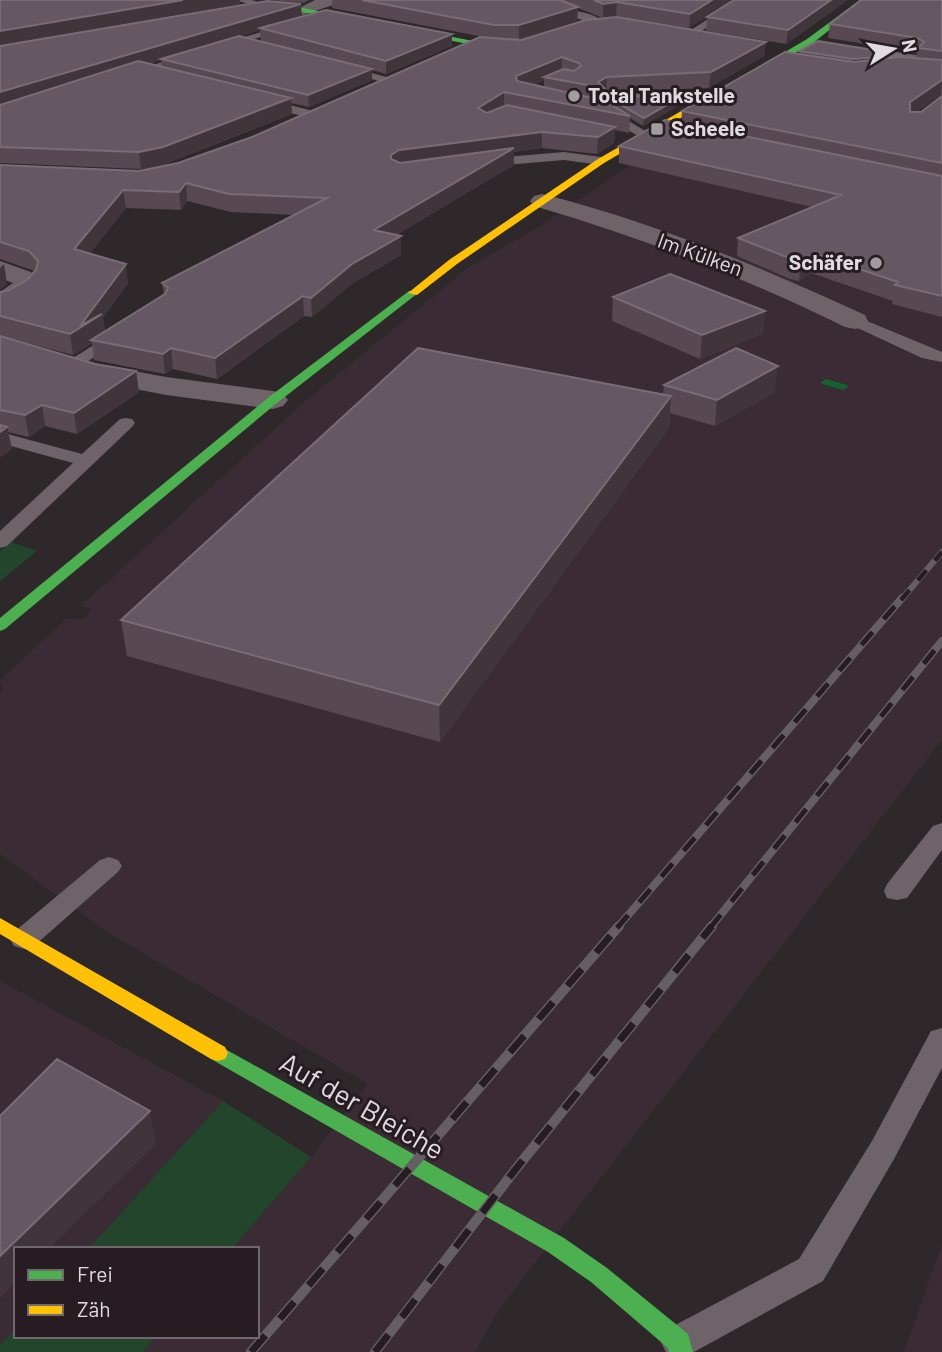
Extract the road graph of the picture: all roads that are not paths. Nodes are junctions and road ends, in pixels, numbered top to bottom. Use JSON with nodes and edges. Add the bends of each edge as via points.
{"nodes":[{"id":1,"x":547,"y":0,"type":"edge"},
{"id":2,"x":745,"y":0,"type":"edge"},
{"id":3,"x":864,"y":0,"type":"edge"},
{"id":4,"x":237,"y":6,"type":"edge"},
{"id":5,"x":329,"y":8,"type":"edge"},
{"id":6,"x":303,"y":10,"type":"joint"},
{"id":7,"x":608,"y":24,"type":"joint"},
{"id":8,"x":572,"y":31,"type":"edge"},
{"id":9,"x":682,"y":34,"type":"joint"},
{"id":10,"x":713,"y":40,"type":"edge"},
{"id":11,"x":239,"y":41,"type":"junction"},
{"id":12,"x":539,"y":41,"type":"edge"},
{"id":13,"x":476,"y":44,"type":"junction"},
{"id":14,"x":763,"y":48,"type":"edge"},
{"id":15,"x":265,"y":50,"type":"edge"},
{"id":16,"x":863,"y":50,"type":"edge"},
{"id":17,"x":786,"y":59,"type":"junction"},
{"id":18,"x":439,"y":60,"type":"edge"},
{"id":19,"x":942,"y":62,"type":"edge"},
{"id":20,"x":326,"y":65,"type":"edge"},
{"id":21,"x":898,"y":67,"type":"edge"},
{"id":22,"x":414,"y":70,"type":"edge"},
{"id":23,"x":140,"y":71,"type":"junction"},
{"id":24,"x":942,"y":71,"type":"edge"},
{"id":25,"x":167,"y":78,"type":"edge"},
{"id":26,"x":113,"y":79,"type":"edge"},
{"id":27,"x":390,"y":81,"type":"junction"},
{"id":28,"x":364,"y":92,"type":"edge"},
{"id":29,"x":721,"y":93,"type":"junction"},
{"id":30,"x":247,"y":98,"type":"edge"},
{"id":31,"x":643,"y":101,"type":"junction"},
{"id":32,"x":614,"y":106,"type":"junction"},
{"id":33,"x":594,"y":107,"type":"edge"},
{"id":34,"x":320,"y":112,"type":"joint"},
{"id":35,"x":278,"y":130,"type":"edge"},
{"id":36,"x":679,"y":134,"type":"edge"},
{"id":37,"x":646,"y":135,"type":"junction"},
{"id":38,"x":610,"y":136,"type":"edge"},
{"id":39,"x":601,"y":161,"type":"junction"},
{"id":40,"x":470,"y":165,"type":"edge"},
{"id":41,"x":541,"y":201,"type":"junction"},
{"id":42,"x":0,"y":269,"type":"edge"},
{"id":43,"x":0,"y":303,"type":"edge"},
{"id":44,"x":855,"y":321,"type":"joint"},
{"id":45,"x":138,"y":322,"type":"edge"},
{"id":46,"x":133,"y":341,"type":"edge"},
{"id":47,"x":0,"y":346,"type":"edge"},
{"id":48,"x":942,"y":357,"type":"edge"},
{"id":49,"x":81,"y":368,"type":"junction"},
{"id":50,"x":273,"y":400,"type":"junction"},
{"id":51,"x":126,"y":423,"type":"dead end"},
{"id":52,"x":0,"y":437,"type":"edge"},
{"id":53,"x":86,"y":461,"type":"junction"},
{"id":54,"x":0,"y":542,"type":"edge"},
{"id":55,"x":0,"y":626,"type":"edge"},
{"id":56,"x":942,"y":832,"type":"edge"},
{"id":57,"x":109,"y":866,"type":"dead end"},
{"id":58,"x":897,"y":891,"type":"dead end"},
{"id":59,"x":0,"y":925,"type":"edge"},
{"id":60,"x":24,"y":939,"type":"junction"},
{"id":61,"x":942,"y":1039,"type":"edge"},
{"id":62,"x":680,"y":1347,"type":"edge"}],
"edges":[{"from":1,"to":7,"type":"lane","via":[[556,9]]},
{"from":2,"to":9,"type":"lane"},
{"from":3,"to":17,"type":"main road","via":[[817,42]]},
{"from":4,"to":6,"type":"main road"},
{"from":5,"to":6,"type":"street"},
{"from":5,"to":11,"type":"lane"},
{"from":5,"to":13,"type":"main road"},
{"from":7,"to":8,"type":"main road"},
{"from":9,"to":10,"type":"main road"},
{"from":11,"to":15,"type":"lane"},
{"from":11,"to":23,"type":"lane"},
{"from":12,"to":13,"type":"main road","via":[[507,48]]},
{"from":13,"to":18,"type":"street"},
{"from":14,"to":17,"type":"main road"},
{"from":16,"to":19,"type":"lane"},
{"from":17,"to":29,"type":"main road"},
{"from":20,"to":27,"type":"lane"},
{"from":21,"to":24,"type":"lane"},
{"from":22,"to":27,"type":"street"},
{"from":23,"to":25,"type":"lane"},
{"from":23,"to":26,"type":"lane"},
{"from":27,"to":28,"type":"street"},
{"from":29,"to":31,"type":"lane"},
{"from":29,"to":37,"type":"main road"},
{"from":30,"to":34,"type":"lane"},
{"from":31,"to":32,"type":"lane"},
{"from":31,"to":32,"type":"lane"},
{"from":32,"to":33,"type":"lane"},
{"from":32,"to":37,"type":"lane"},
{"from":34,"to":35,"type":"street"},
{"from":36,"to":37,"type":"lane"},
{"from":37,"to":38,"type":"lane"},
{"from":37,"to":39,"type":"main road"},
{"from":39,"to":40,"type":"lane","via":[[554,156]]},
{"from":39,"to":41,"type":"main road"},
{"from":41,"to":44,"type":"street","name":"Im Külken","via":[[597,217],[775,284]]},
{"from":41,"to":50,"type":"main road","via":[[442,270]]},
{"from":42,"to":43,"type":"street","via":[[26,282],[25,288]]},
{"from":44,"to":48,"type":"lane"},
{"from":45,"to":49,"type":"lane"},
{"from":46,"to":49,"type":"lane"},
{"from":47,"to":49,"type":"street"},
{"from":49,"to":50,"type":"street","via":[[166,386]]},
{"from":50,"to":55,"type":"main road"},
{"from":51,"to":53,"type":"lane"},
{"from":52,"to":53,"type":"lane"},
{"from":53,"to":54,"type":"lane"},
{"from":56,"to":58,"type":"lane"},
{"from":57,"to":60,"type":"lane"},
{"from":59,"to":60,"type":"main road","name":"Auf der Bleiche"},
{"from":60,"to":62,"type":"main road","name":"Auf der Bleiche","via":[[556,1245],[600,1275]]},
{"from":61,"to":62,"type":"lane","via":[[811,1270]]}]}
